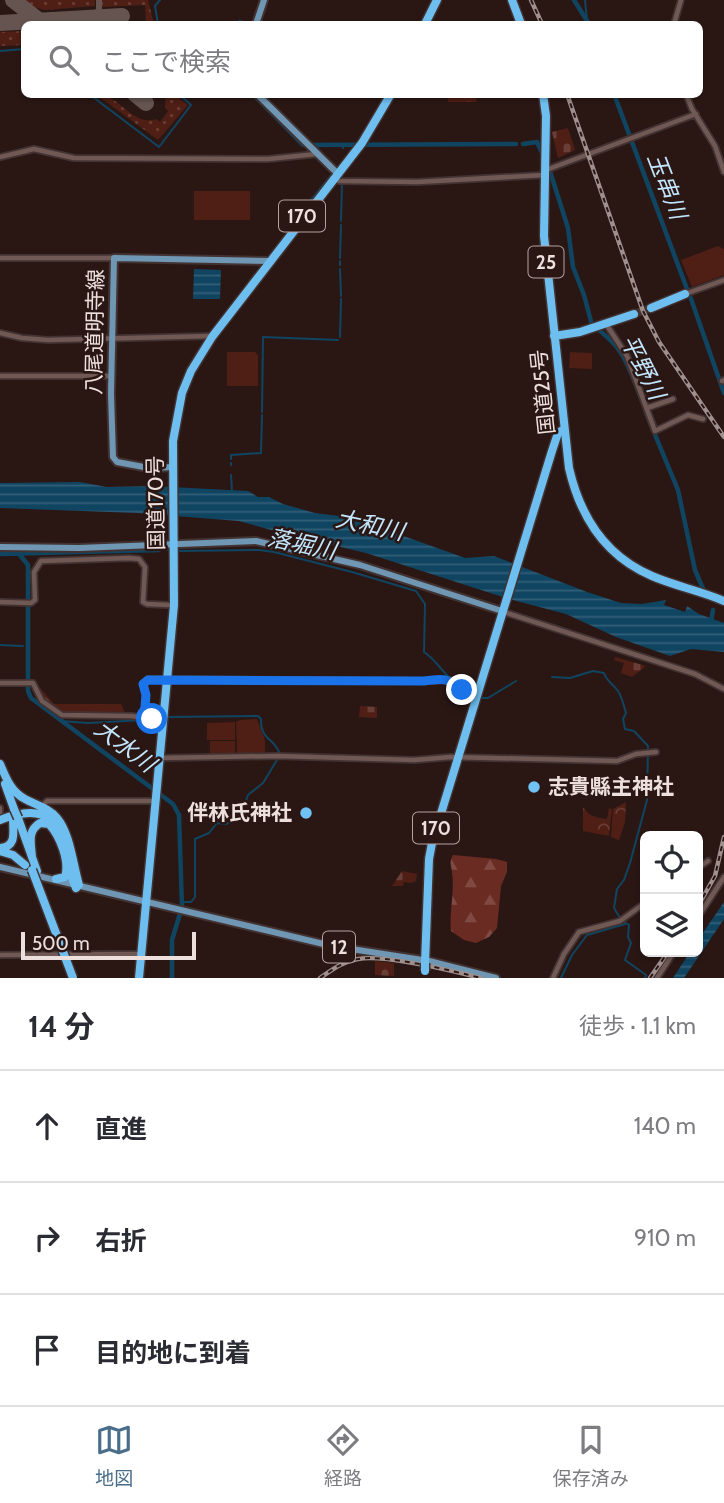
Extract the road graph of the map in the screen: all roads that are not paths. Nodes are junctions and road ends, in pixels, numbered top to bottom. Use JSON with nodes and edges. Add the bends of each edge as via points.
{"nodes":[{"id":1,"x":264,"y":0,"type":"edge"},
{"id":2,"x":435,"y":0,"type":"edge"},
{"id":3,"x":512,"y":0,"type":"edge"},
{"id":4,"x":681,"y":0,"type":"edge"},
{"id":5,"x":257,"y":21,"type":"edge"},
{"id":6,"x":425,"y":21,"type":"edge"},
{"id":7,"x":520,"y":21,"type":"edge"},
{"id":8,"x":675,"y":21,"type":"edge"},
{"id":9,"x":261,"y":98,"type":"edge"},
{"id":10,"x":388,"y":98,"type":"edge"},
{"id":11,"x":544,"y":98,"type":"edge"},
{"id":12,"x":688,"y":98,"type":"edge"},
{"id":13,"x":696,"y":114,"type":"junction"},
{"id":14,"x":317,"y":154,"type":"junction"},
{"id":15,"x":0,"y":156,"type":"edge"},
{"id":16,"x":547,"y":171,"type":"junction"},
{"id":17,"x":724,"y":172,"type":"edge"},
{"id":18,"x":335,"y":176,"type":"junction"},
{"id":19,"x":0,"y":258,"type":"edge"},
{"id":20,"x":114,"y":258,"type":"junction"},
{"id":21,"x":269,"y":261,"type":"junction"},
{"id":22,"x":724,"y":280,"type":"edge"},
{"id":23,"x":685,"y":294,"type":"joint"},
{"id":24,"x":651,"y":308,"type":"tunnel mouth"},
{"id":25,"x":634,"y":314,"type":"tunnel mouth"},
{"id":26,"x":599,"y":326,"type":"junction"},
{"id":27,"x":0,"y":333,"type":"edge"},
{"id":28,"x":211,"y":336,"type":"junction"},
{"id":29,"x":554,"y":336,"type":"junction"},
{"id":30,"x":113,"y":339,"type":"junction"},
{"id":31,"x":0,"y":376,"type":"edge"},
{"id":32,"x":112,"y":376,"type":"junction"},
{"id":33,"x":673,"y":399,"type":"dead end"},
{"id":34,"x":647,"y":408,"type":"junction"},
{"id":35,"x":703,"y":419,"type":"dead end"},
{"id":36,"x":564,"y":429,"type":"junction"},
{"id":37,"x":172,"y":469,"type":"junction"},
{"id":38,"x":173,"y":544,"type":"junction"},
{"id":39,"x":0,"y":547,"type":"edge"},
{"id":40,"x":724,"y":601,"type":"edge"},
{"id":41,"x":0,"y":602,"type":"edge"},
{"id":42,"x":169,"y":605,"type":"dead end"},
{"id":43,"x":502,"y":610,"type":"junction"},
{"id":44,"x":166,"y":680,"type":"junction"},
{"id":45,"x":0,"y":683,"type":"edge"},
{"id":46,"x":724,"y":689,"type":"edge"},
{"id":47,"x":476,"y":696,"type":"junction"},
{"id":48,"x":162,"y":716,"type":"junction"},
{"id":49,"x":144,"y":718,"type":"junction"},
{"id":50,"x":656,"y":752,"type":"dead end"},
{"id":51,"x":458,"y":757,"type":"junction"},
{"id":52,"x":159,"y":758,"type":"junction"},
{"id":53,"x":0,"y":764,"type":"edge"},
{"id":54,"x":0,"y":771,"type":"edge"},
{"id":55,"x":0,"y":783,"type":"edge"},
{"id":56,"x":155,"y":795,"type":"junction"},
{"id":57,"x":45,"y":803,"type":"dead end"},
{"id":58,"x":12,"y":810,"type":"junction"},
{"id":59,"x":0,"y":818,"type":"edge"},
{"id":60,"x":15,"y":819,"type":"junction"},
{"id":61,"x":0,"y":850,"type":"edge"},
{"id":62,"x":32,"y":857,"type":"junction"},
{"id":63,"x":72,"y":857,"type":"junction"},
{"id":64,"x":708,"y":861,"type":"dead end"},
{"id":65,"x":703,"y":864,"type":"edge"},
{"id":66,"x":67,"y":866,"type":"junction"},
{"id":67,"x":0,"y":867,"type":"edge"},
{"id":68,"x":31,"y":869,"type":"junction"},
{"id":69,"x":724,"y":877,"type":"edge"},
{"id":70,"x":52,"y":878,"type":"junction"},
{"id":71,"x":76,"y":885,"type":"junction"},
{"id":72,"x":145,"y":902,"type":"junction"},
{"id":73,"x":640,"y":907,"type":"edge"},
{"id":74,"x":703,"y":909,"type":"edge"},
{"id":75,"x":140,"y":954,"type":"junction"},
{"id":76,"x":0,"y":955,"type":"edge"},
{"id":77,"x":671,"y":957,"type":"edge"},
{"id":78,"x":425,"y":968,"type":"edge"},
{"id":79,"x":76,"y":978,"type":"edge"},
{"id":80,"x":138,"y":978,"type":"edge"},
{"id":81,"x":496,"y":978,"type":"edge"},
{"id":82,"x":553,"y":978,"type":"edge"},
{"id":83,"x":656,"y":978,"type":"edge"}],
"edges":[{"from":1,"to":5,"type":"main road"},
{"from":2,"to":6,"type":"highway"},
{"from":3,"to":7,"type":"highway"},
{"from":4,"to":8,"type":"street"},
{"from":9,"to":14,"type":"main road"},
{"from":10,"to":18,"type":"highway","name":"国道170号","number":"170"},
{"from":11,"to":16,"type":"highway","name":"国道25号","number":"25"},
{"from":12,"to":13,"type":"street"},
{"from":13,"to":16,"type":"street"},
{"from":13,"to":17,"type":"street"},
{"from":14,"to":15,"type":"street","via":[[268,159],[74,158],[32,149]]},
{"from":14,"to":18,"type":"main road"},
{"from":16,"to":18,"type":"street","via":[[411,182],[339,181]]},
{"from":16,"to":29,"type":"highway","name":"国道25号","number":"25","via":[[543,228]]},
{"from":18,"to":21,"type":"highway","name":"国道170号","number":"170"},
{"from":19,"to":20,"type":"street"},
{"from":20,"to":21,"type":"main road","name":"八尾道明寺線"},
{"from":20,"to":30,"type":"main road","name":"八尾道明寺線"},
{"from":21,"to":28,"type":"highway","name":"国道170号","number":"170"},
{"from":22,"to":23,"type":"street"},
{"from":23,"to":24,"type":"highway"},
{"from":25,"to":26,"type":"highway"},
{"from":26,"to":29,"type":"highway"},
{"from":26,"to":34,"type":"street","via":[[626,356]]},
{"from":27,"to":30,"type":"street","via":[[47,340]]},
{"from":28,"to":30,"type":"street"},
{"from":28,"to":37,"type":"highway","name":"国道170号","number":"170","via":[[182,384],[172,432]]},
{"from":29,"to":36,"type":"highway","name":"国道25号","number":"25"},
{"from":30,"to":32,"type":"main road","name":"八尾道明寺線"},
{"from":31,"to":32,"type":"street"},
{"from":32,"to":37,"type":"main road","name":"八尾道明寺線","via":[[114,461]]},
{"from":33,"to":34,"type":"street"},
{"from":34,"to":35,"type":"street","via":[[655,431],[690,415]]},
{"from":36,"to":40,"type":"highway","name":"国道25号","number":"25","via":[[578,501],[606,544],[652,576]]},
{"from":36,"to":43,"type":"highway","number":"170","via":[[556,436]]},
{"from":37,"to":38,"type":"highway","name":"国道170号","number":"170"},
{"from":38,"to":39,"type":"main road"},
{"from":38,"to":43,"type":"main road","via":[[268,543],[373,569]]},
{"from":38,"to":44,"type":"highway","name":"国道170号","number":"170"},
{"from":41,"to":42,"type":"street","via":[[36,599],[34,572],[41,561],[129,558],[139,559],[145,567],[143,602]]},
{"from":43,"to":46,"type":"street","via":[[695,674]]},
{"from":43,"to":47,"type":"highway","number":"170"},
{"from":44,"to":47,"type":"street","via":[[445,679]]},
{"from":44,"to":48,"type":"highway","name":"国道170号","number":"170"},
{"from":44,"to":49,"type":"street","via":[[143,682]]},
{"from":45,"to":49,"type":"street","via":[[34,684],[41,701],[61,715]]},
{"from":47,"to":51,"type":"highway","number":"170"},
{"from":48,"to":49,"type":"street"},
{"from":48,"to":52,"type":"highway","name":"国道170号","number":"170"},
{"from":50,"to":51,"type":"street","via":[[617,761]]},
{"from":51,"to":52,"type":"street"},
{"from":51,"to":78,"type":"highway","number":"170","via":[[430,852]]},
{"from":52,"to":56,"type":"highway","name":"国道170号","number":"170"},
{"from":53,"to":63,"type":"highway","via":[[15,792],[59,819]]},
{"from":54,"to":58,"type":"highway"},
{"from":55,"to":58,"type":"highway"},
{"from":56,"to":57,"type":"street"},
{"from":56,"to":72,"type":"highway","name":"国道170号","number":"170"},
{"from":58,"to":60,"type":"highway","bridge":true},
{"from":59,"to":63,"type":"highway","via":[[28,810],[44,813],[57,823]]},
{"from":59,"to":66,"type":"highway","via":[[26,812],[47,817],[59,831]]},
{"from":60,"to":61,"type":"highway","via":[[12,841]]},
{"from":60,"to":62,"type":"highway"},
{"from":60,"to":68,"type":"highway"},
{"from":61,"to":68,"type":"highway"},
{"from":62,"to":66,"type":"highway","via":[[31,832],[44,823],[52,827]]},
{"from":62,"to":68,"type":"highway"},
{"from":63,"to":71,"type":"highway"},
{"from":64,"to":65,"type":"street"},
{"from":66,"to":70,"type":"highway","via":[[65,877]]},
{"from":66,"to":71,"type":"highway"},
{"from":67,"to":70,"type":"main road","number":"12"},
{"from":68,"to":79,"type":"highway","bridge":true},
{"from":68,"to":79,"type":"highway","bridge":true},
{"from":69,"to":74,"type":"street"},
{"from":70,"to":71,"type":"main road","number":"12"},
{"from":71,"to":72,"type":"main road","number":"12"},
{"from":72,"to":75,"type":"highway","name":"国道170号","number":"170"},
{"from":72,"to":78,"type":"main road","number":"12"},
{"from":73,"to":82,"type":"street","via":[[620,921],[579,932]]},
{"from":75,"to":76,"type":"street"},
{"from":75,"to":80,"type":"highway","name":"国道170号","number":"170"},
{"from":77,"to":83,"type":"street"},
{"from":78,"to":81,"type":"main road","number":"12"}]}
